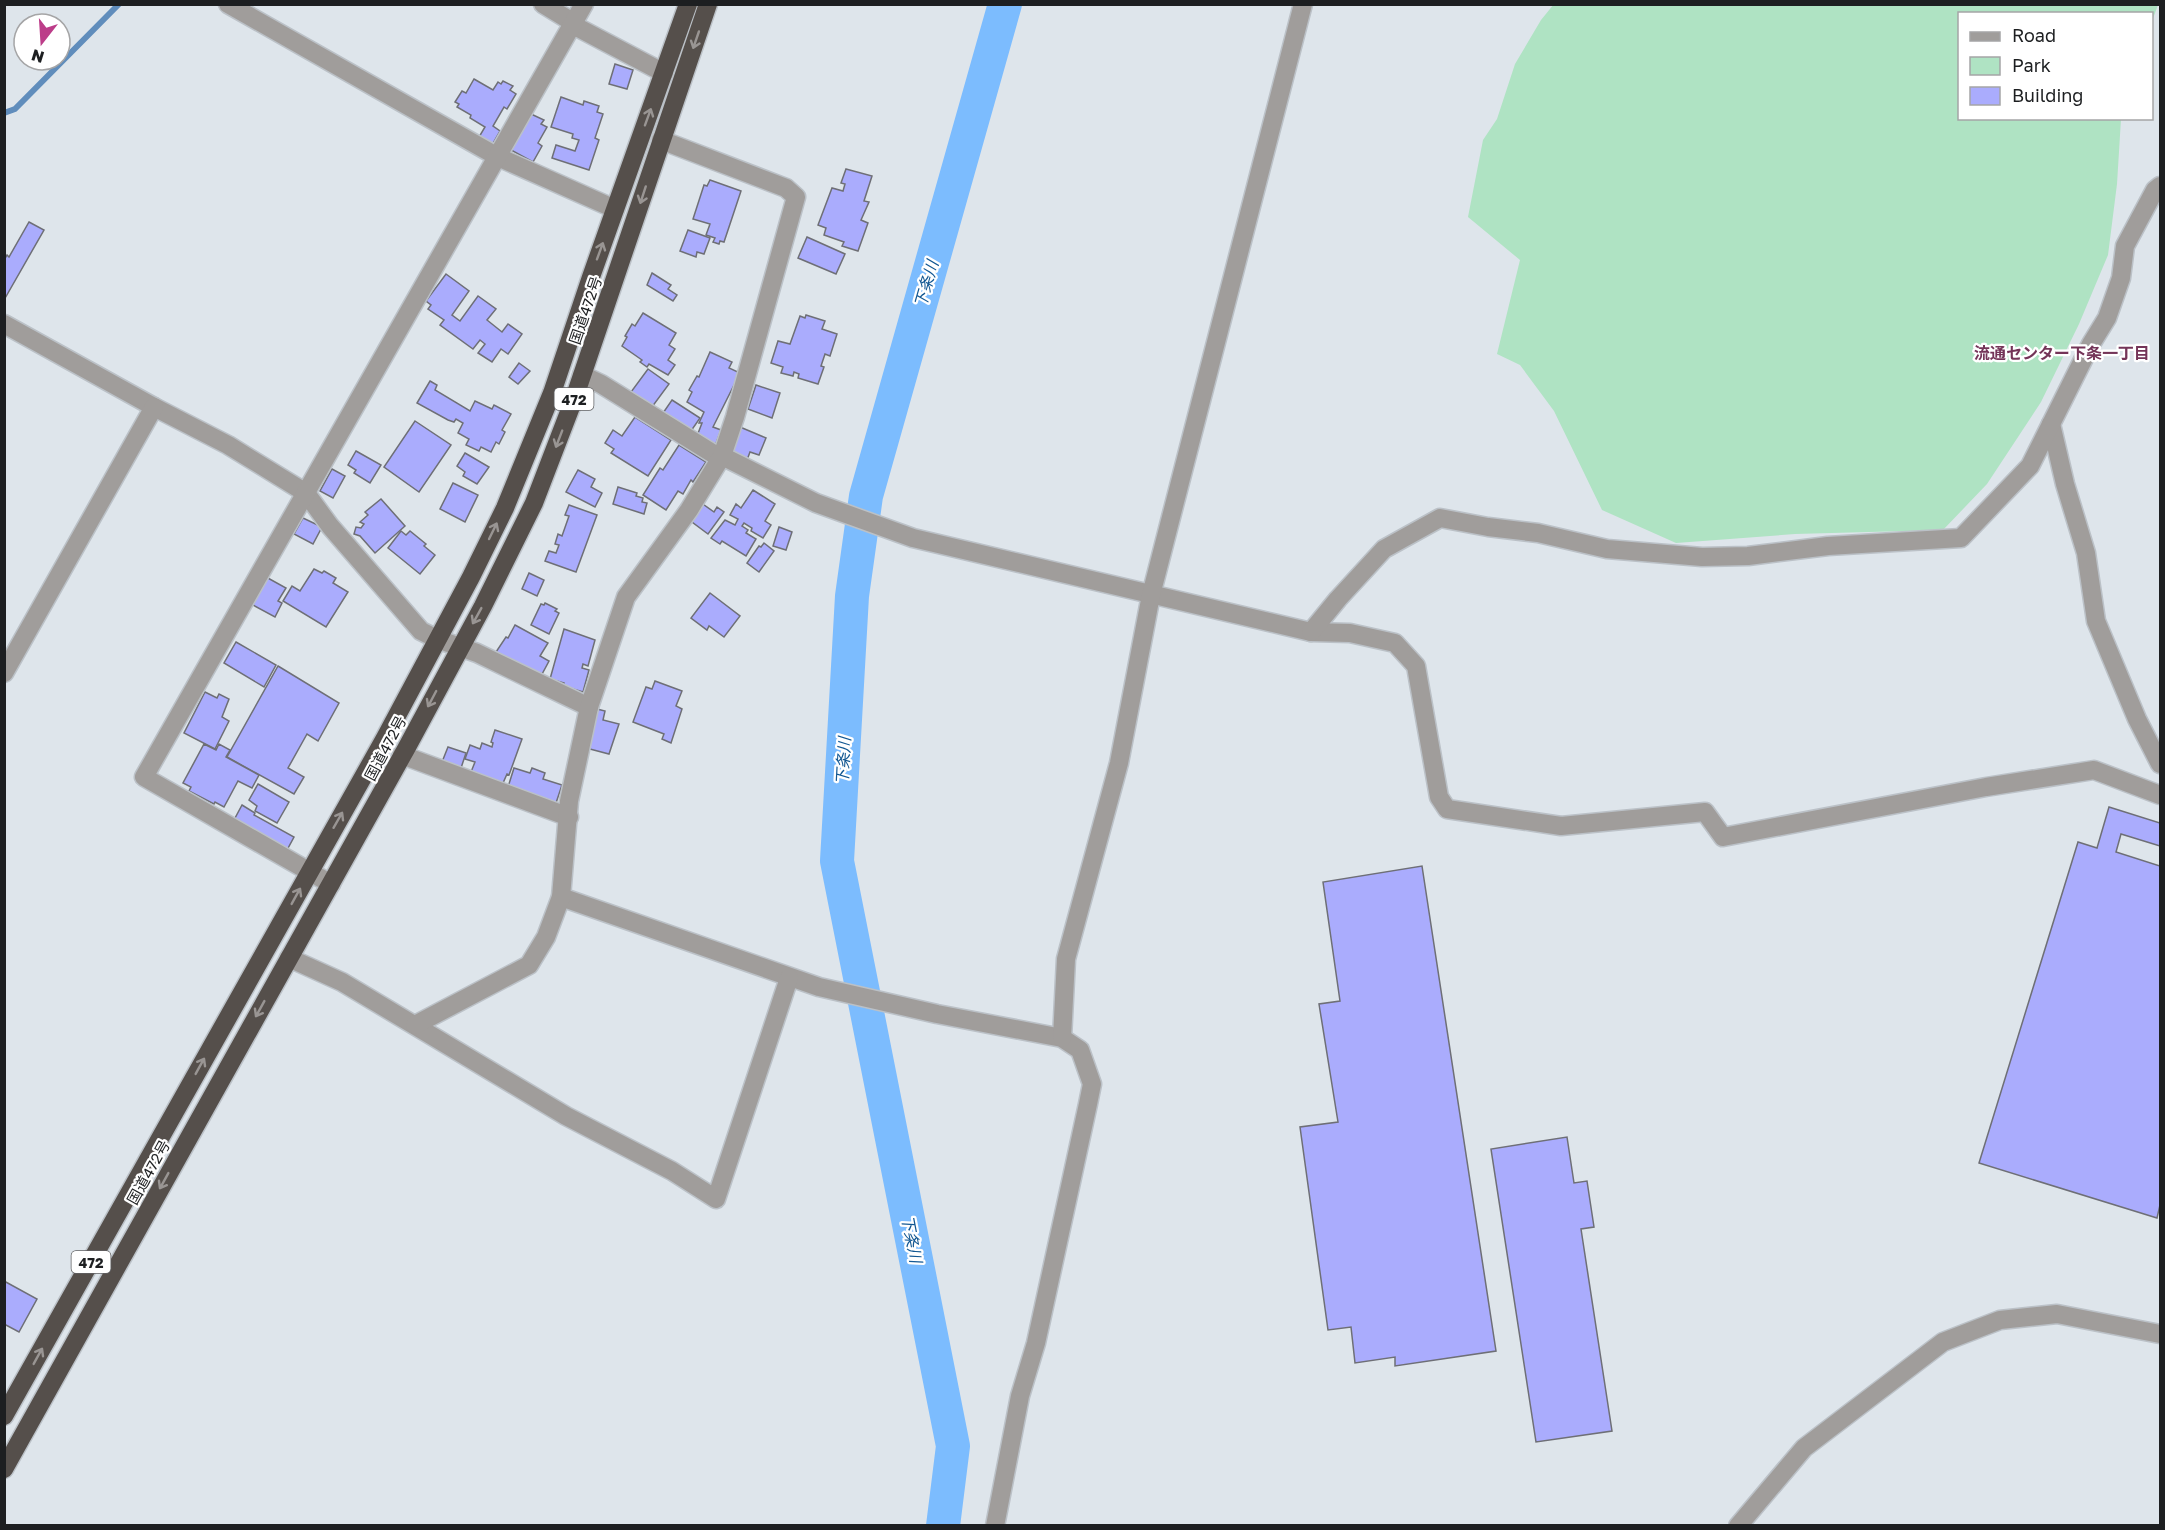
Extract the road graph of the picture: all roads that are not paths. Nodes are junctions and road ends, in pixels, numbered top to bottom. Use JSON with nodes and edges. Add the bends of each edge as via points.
{"nodes":[{"id":1,"x":228,"y":4,"type":"edge"},
{"id":2,"x":543,"y":4,"type":"edge"},
{"id":3,"x":584,"y":4,"type":"edge"},
{"id":4,"x":688,"y":4,"type":"edge"},
{"id":5,"x":708,"y":4,"type":"edge"},
{"id":6,"x":1303,"y":4,"type":"edge"},
{"id":7,"x":574,"y":24,"type":"junction"},
{"id":8,"x":664,"y":73,"type":"junction"},
{"id":9,"x":661,"y":140,"type":"junction"},
{"id":10,"x":498,"y":157,"type":"junction"},
{"id":11,"x":2160,"y":186,"type":"edge"},
{"id":12,"x":615,"y":209,"type":"junction"},
{"id":13,"x":4,"y":324,"type":"edge"},
{"id":14,"x":582,"y":375,"type":"junction"},
{"id":15,"x":154,"y":407,"type":"junction"},
{"id":16,"x":2050,"y":424,"type":"junction"},
{"id":17,"x":721,"y":457,"type":"junction"},
{"id":18,"x":306,"y":493,"type":"junction"},
{"id":19,"x":1151,"y":595,"type":"junction"},
{"id":20,"x":1311,"y":632,"type":"junction"},
{"id":21,"x":437,"y":639,"type":"junction"},
{"id":22,"x":459,"y":647,"type":"junction"},
{"id":23,"x":4,"y":673,"type":"edge"},
{"id":24,"x":589,"y":707,"type":"junction"},
{"id":25,"x":402,"y":755,"type":"junction"},
{"id":26,"x":2160,"y":764,"type":"edge"},
{"id":27,"x":2160,"y":795,"type":"edge"},
{"id":28,"x":569,"y":817,"type":"junction"},
{"id":29,"x":310,"y":871,"type":"junction"},
{"id":30,"x":331,"y":884,"type":"junction"},
{"id":31,"x":561,"y":897,"type":"junction"},
{"id":32,"x":289,"y":958,"type":"junction"},
{"id":33,"x":789,"y":978,"type":"junction"},
{"id":34,"x":415,"y":1025,"type":"junction"},
{"id":35,"x":1062,"y":1038,"type":"junction"},
{"id":36,"x":2160,"y":1334,"type":"edge"},
{"id":37,"x":6,"y":1409,"type":"edge"},
{"id":38,"x":32,"y":1419,"type":"junction"},
{"id":39,"x":4,"y":1469,"type":"edge"},
{"id":40,"x":995,"y":1526,"type":"edge"},
{"id":41,"x":1738,"y":1526,"type":"edge"}],
"edges":[{"from":1,"to":10,"type":"street"},
{"from":2,"to":7,"type":"street"},
{"from":3,"to":7,"type":"street"},
{"from":4,"to":8,"type":"highway","name":"国道472号","number":"472"},
{"from":5,"to":9,"type":"highway","name":"国道472号","number":"472","one_way":true},
{"from":6,"to":19,"type":"street"},
{"from":7,"to":8,"type":"street"},
{"from":7,"to":10,"type":"street"},
{"from":12,"to":8,"type":"highway","name":"国道472号","number":"472","one_way":true},
{"from":9,"to":14,"type":"highway","name":"国道472号","number":"472","one_way":true},
{"from":9,"to":17,"type":"street","via":[[786,188],[796,197]]},
{"from":10,"to":12,"type":"street"},
{"from":10,"to":18,"type":"street"},
{"from":11,"to":16,"type":"street","via":[[2125,246],[2121,278],[2107,318]]},
{"from":21,"to":12,"type":"highway","name":"国道472号","number":"472","one_way":true,"via":[[509,497],[552,393]]},
{"from":13,"to":15,"type":"street"},
{"from":14,"to":17,"type":"street"},
{"from":14,"to":22,"type":"highway","name":"国道472号","number":"472","one_way":true,"via":[[534,503]]},
{"from":15,"to":18,"type":"street","via":[[228,445]]},
{"from":15,"to":23,"type":"street"},
{"from":16,"to":20,"type":"street","via":[[2030,466],[1961,538],[1702,557],[1607,549],[1538,533],[1440,518],[1384,549]]},
{"from":16,"to":26,"type":"street","via":[[2086,553],[2096,621],[2136,719]]},
{"from":17,"to":19,"type":"street","via":[[816,503],[913,538]]},
{"from":17,"to":24,"type":"street","via":[[689,510],[626,597]]},
{"from":18,"to":21,"type":"street","via":[[421,631]]},
{"from":18,"to":29,"type":"street","via":[[144,777]]},
{"from":19,"to":20,"type":"street"},
{"from":19,"to":35,"type":"street","via":[[1119,763],[1066,959]]},
{"from":20,"to":27,"type":"street","via":[[1350,633],[1395,644],[1416,666],[1439,797],[1447,809],[1561,826],[1705,812],[1723,837],[2094,770]]},
{"from":21,"to":22,"type":"street"},
{"from":29,"to":21,"type":"highway","name":"国道472号","number":"472","one_way":true},
{"from":22,"to":24,"type":"street"},
{"from":22,"to":25,"type":"highway","name":"国道472号","number":"472","one_way":true},
{"from":24,"to":28,"type":"street"},
{"from":25,"to":28,"type":"street"},
{"from":25,"to":30,"type":"highway","name":"国道472号","number":"472"},
{"from":28,"to":31,"type":"street"},
{"from":29,"to":30,"type":"street"},
{"from":37,"to":29,"type":"highway","name":"国道472号","number":"472","one_way":true},
{"from":30,"to":32,"type":"highway","name":"国道472号","number":"472"},
{"from":31,"to":33,"type":"street"},
{"from":31,"to":34,"type":"street","via":[[546,937],[529,965]]},
{"from":32,"to":34,"type":"street","via":[[342,982]]},
{"from":32,"to":38,"type":"highway","name":"国道472号","number":"472","one_way":true},
{"from":33,"to":34,"type":"street","via":[[716,1199],[672,1171],[566,1116]]},
{"from":33,"to":35,"type":"street","via":[[929,1012]]},
{"from":35,"to":40,"type":"street","via":[[1080,1050],[1092,1084],[1036,1343],[1020,1396]]},
{"from":36,"to":41,"type":"street","via":[[2057,1314],[2000,1320],[1942,1342],[1804,1448]]},
{"from":37,"to":38,"type":"street"},
{"from":38,"to":39,"type":"highway","name":"国道472号","number":"472"}]}
